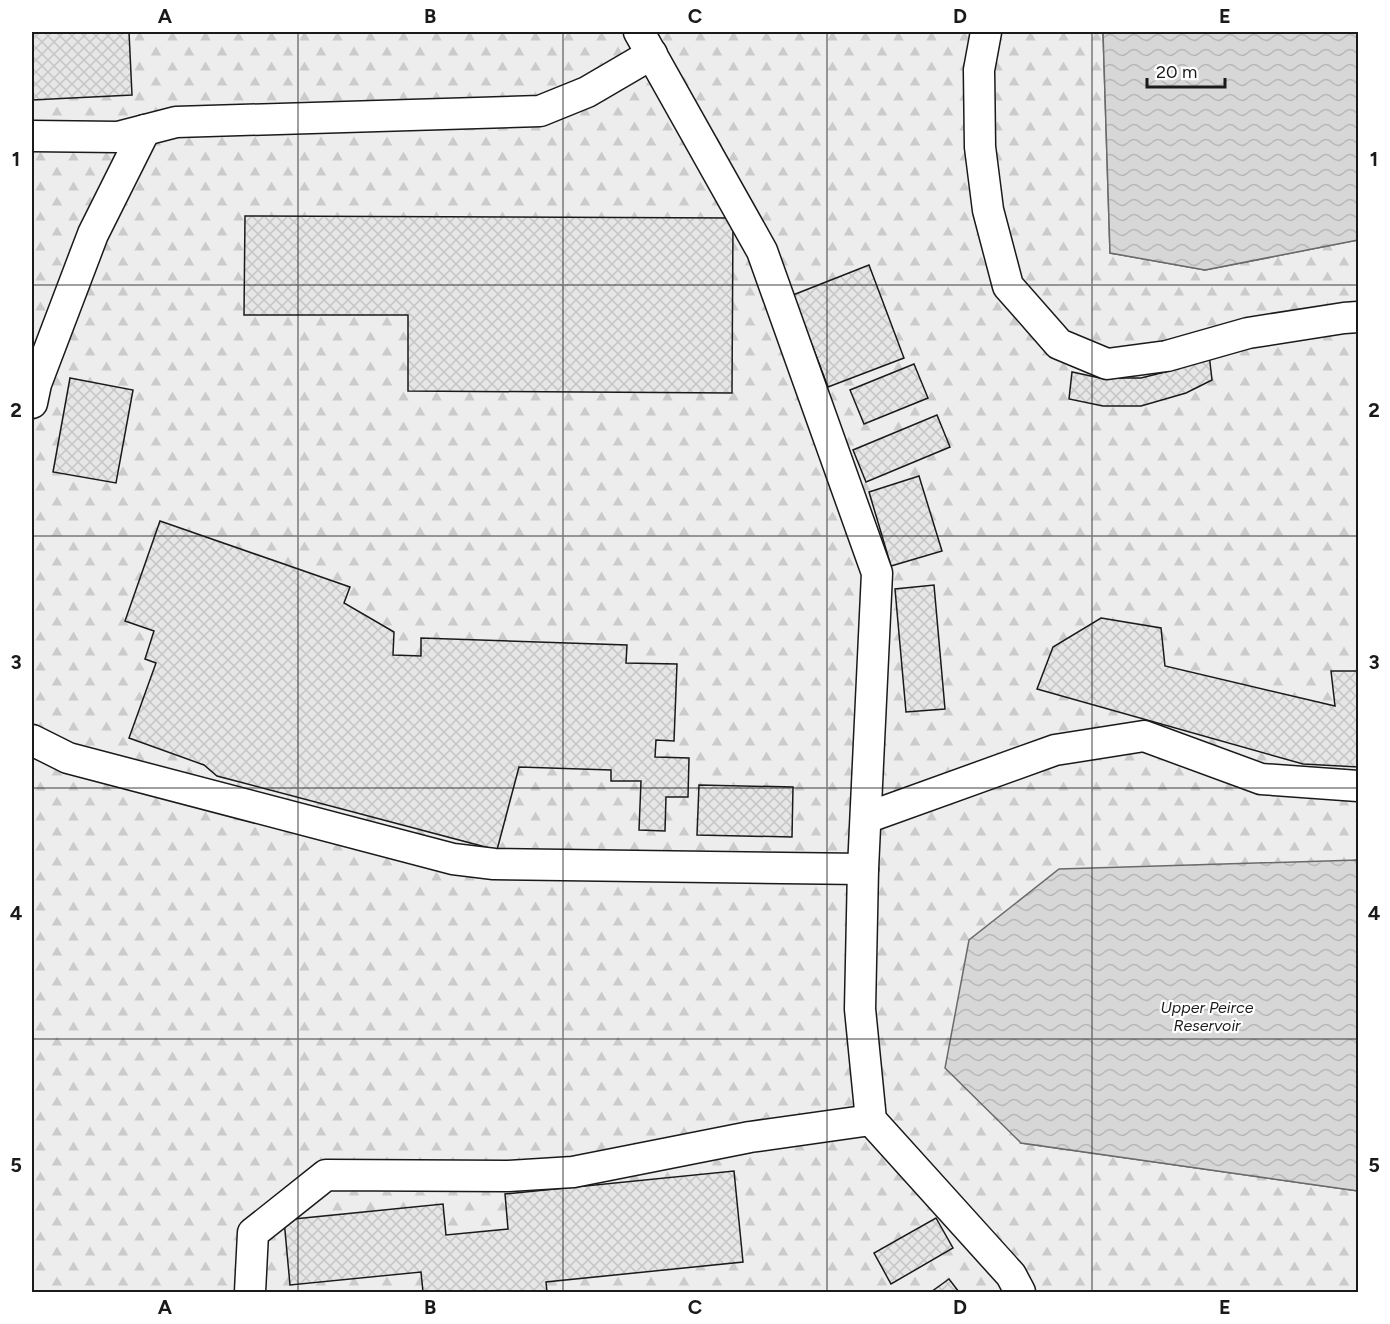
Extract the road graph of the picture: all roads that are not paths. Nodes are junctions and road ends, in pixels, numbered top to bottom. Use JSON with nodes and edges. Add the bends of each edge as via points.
{"nodes":[{"id":1,"x":986,"y":32,"type":"edge"},
{"id":2,"x":646,"y":43,"type":"edge"},
{"id":3,"x":145,"y":130,"type":"junction"},
{"id":4,"x":32,"y":136,"type":"edge"},
{"id":5,"x":1359,"y":317,"type":"edge"},
{"id":6,"x":32,"y":403,"type":"edge"},
{"id":7,"x":32,"y":740,"type":"edge"},
{"id":8,"x":1359,"y":786,"type":"edge"},
{"id":9,"x":866,"y":818,"type":"junction"},
{"id":10,"x":863,"y":869,"type":"junction"},
{"id":11,"x":871,"y":1120,"type":"junction"},
{"id":12,"x":250,"y":1293,"type":"edge"},
{"id":13,"x":1020,"y":1293,"type":"edge"}],
"edges":[{"from":1,"to":5,"type":"lane","via":[[979,70],[980,147],[988,210],[1008,286],[1059,344],[1107,364],[1167,356],[1248,333]]},
{"from":2,"to":3,"type":"lane","via":[[586,92],[540,111],[176,122]]},
{"from":2,"to":9,"type":"lane","via":[[762,251],[877,573]]},
{"from":3,"to":4,"type":"lane","via":[[118,137]]},
{"from":3,"to":6,"type":"lane","via":[[93,234]]},
{"from":7,"to":10,"type":"lane","via":[[68,758],[453,859],[494,864]]},
{"from":8,"to":9,"type":"lane","via":[[1261,779],[1144,736],[1055,750]]},
{"from":9,"to":10,"type":"lane"},
{"from":10,"to":11,"type":"lane","via":[[860,1009]]},
{"from":11,"to":12,"type":"lane","via":[[750,1137],[573,1172],[508,1176],[326,1175],[253,1233]]},
{"from":11,"to":13,"type":"lane","via":[[1011,1275]]}]}
